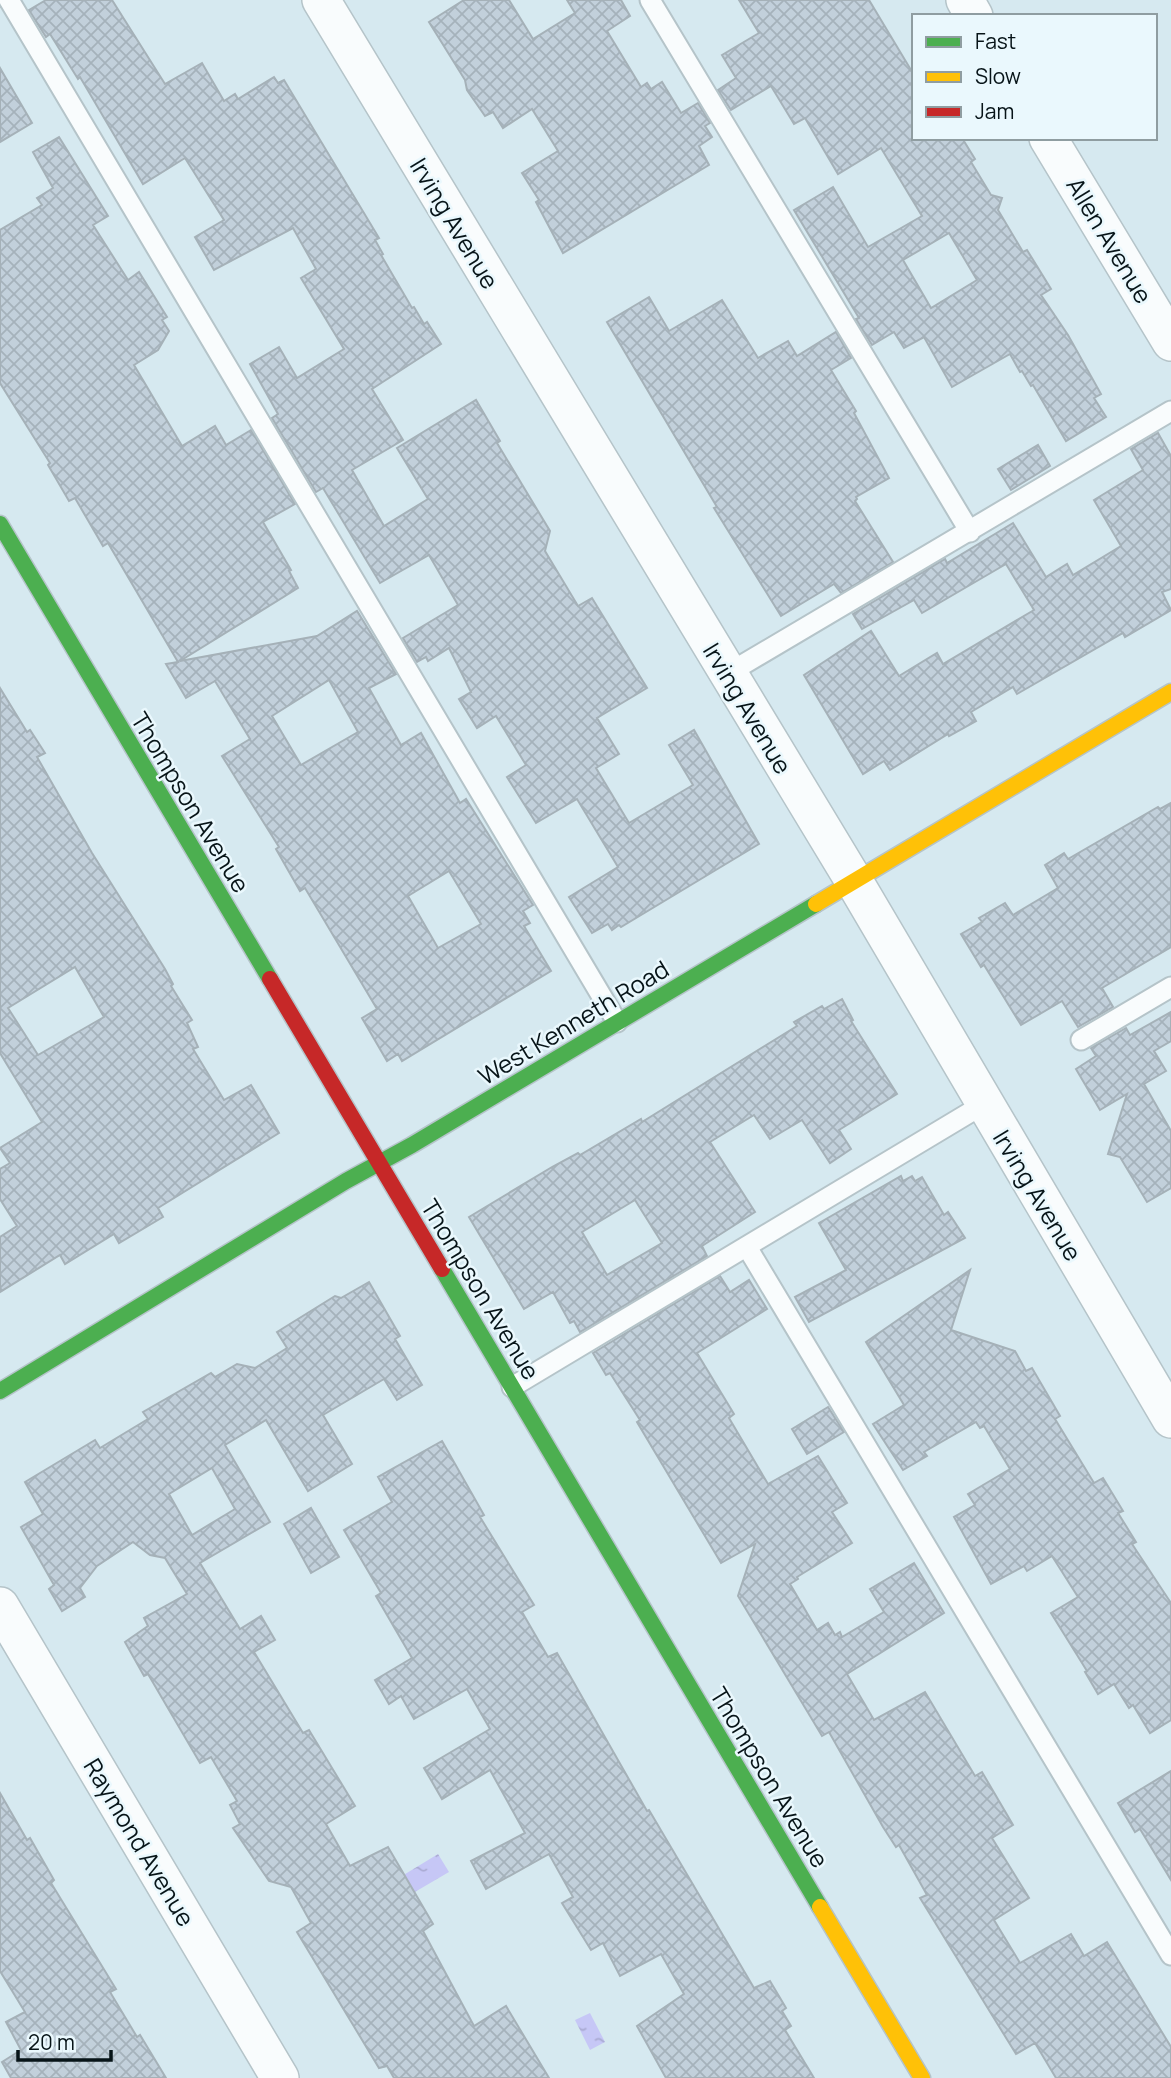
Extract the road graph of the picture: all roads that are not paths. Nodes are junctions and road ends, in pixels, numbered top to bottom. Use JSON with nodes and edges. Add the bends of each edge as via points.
{"nodes":[{"id":1,"x":9,"y":0,"type":"edge"},
{"id":2,"x":321,"y":0,"type":"edge"},
{"id":3,"x":650,"y":0,"type":"edge"},
{"id":4,"x":1049,"y":140,"type":"edge"},
{"id":5,"x":1171,"y":342,"type":"edge"},
{"id":6,"x":1171,"y":411,"type":"edge"},
{"id":7,"x":0,"y":524,"type":"edge"},
{"id":8,"x":970,"y":532,"type":"junction"},
{"id":9,"x":727,"y":674,"type":"junction"},
{"id":10,"x":1171,"y":692,"type":"edge"},
{"id":11,"x":854,"y":881,"type":"junction"},
{"id":12,"x":1171,"y":986,"type":"edge"},
{"id":13,"x":617,"y":1022,"type":"junction"},
{"id":14,"x":1081,"y":1040,"type":"dead end"},
{"id":15,"x":984,"y":1104,"type":"junction"},
{"id":16,"x":379,"y":1162,"type":"junction"},
{"id":17,"x":747,"y":1247,"type":"junction"},
{"id":18,"x":512,"y":1387,"type":"junction"},
{"id":19,"x":0,"y":1391,"type":"edge"},
{"id":20,"x":1171,"y":1419,"type":"edge"},
{"id":21,"x":0,"y":1606,"type":"edge"},
{"id":22,"x":1171,"y":1955,"type":"edge"},
{"id":23,"x":280,"y":2078,"type":"edge"},
{"id":24,"x":922,"y":2078,"type":"edge"}],
"edges":[{"from":1,"to":13,"type":"lane"},
{"from":2,"to":9,"type":"street","name":"Irving Avenue"},
{"from":3,"to":8,"type":"lane"},
{"from":4,"to":5,"type":"street","name":"Allen Avenue"},
{"from":6,"to":8,"type":"lane"},
{"from":7,"to":16,"type":"street","name":"Thompson Avenue"},
{"from":8,"to":9,"type":"lane"},
{"from":9,"to":11,"type":"street","name":"Irving Avenue"},
{"from":10,"to":11,"type":"street","name":"West Kenneth Road"},
{"from":11,"to":13,"type":"street","name":"West Kenneth Road"},
{"from":11,"to":15,"type":"street","name":"Irving Avenue"},
{"from":12,"to":14,"type":"lane"},
{"from":13,"to":16,"type":"street","name":"West Kenneth Road"},
{"from":15,"to":17,"type":"lane"},
{"from":15,"to":20,"type":"street","name":"Irving Avenue"},
{"from":16,"to":18,"type":"street","name":"Thompson Avenue"},
{"from":16,"to":19,"type":"street","name":"West Kenneth Road"},
{"from":17,"to":18,"type":"lane"},
{"from":17,"to":22,"type":"lane"},
{"from":18,"to":24,"type":"street","name":"Thompson Avenue"},
{"from":21,"to":23,"type":"street","name":"Raymond Avenue"}]}
